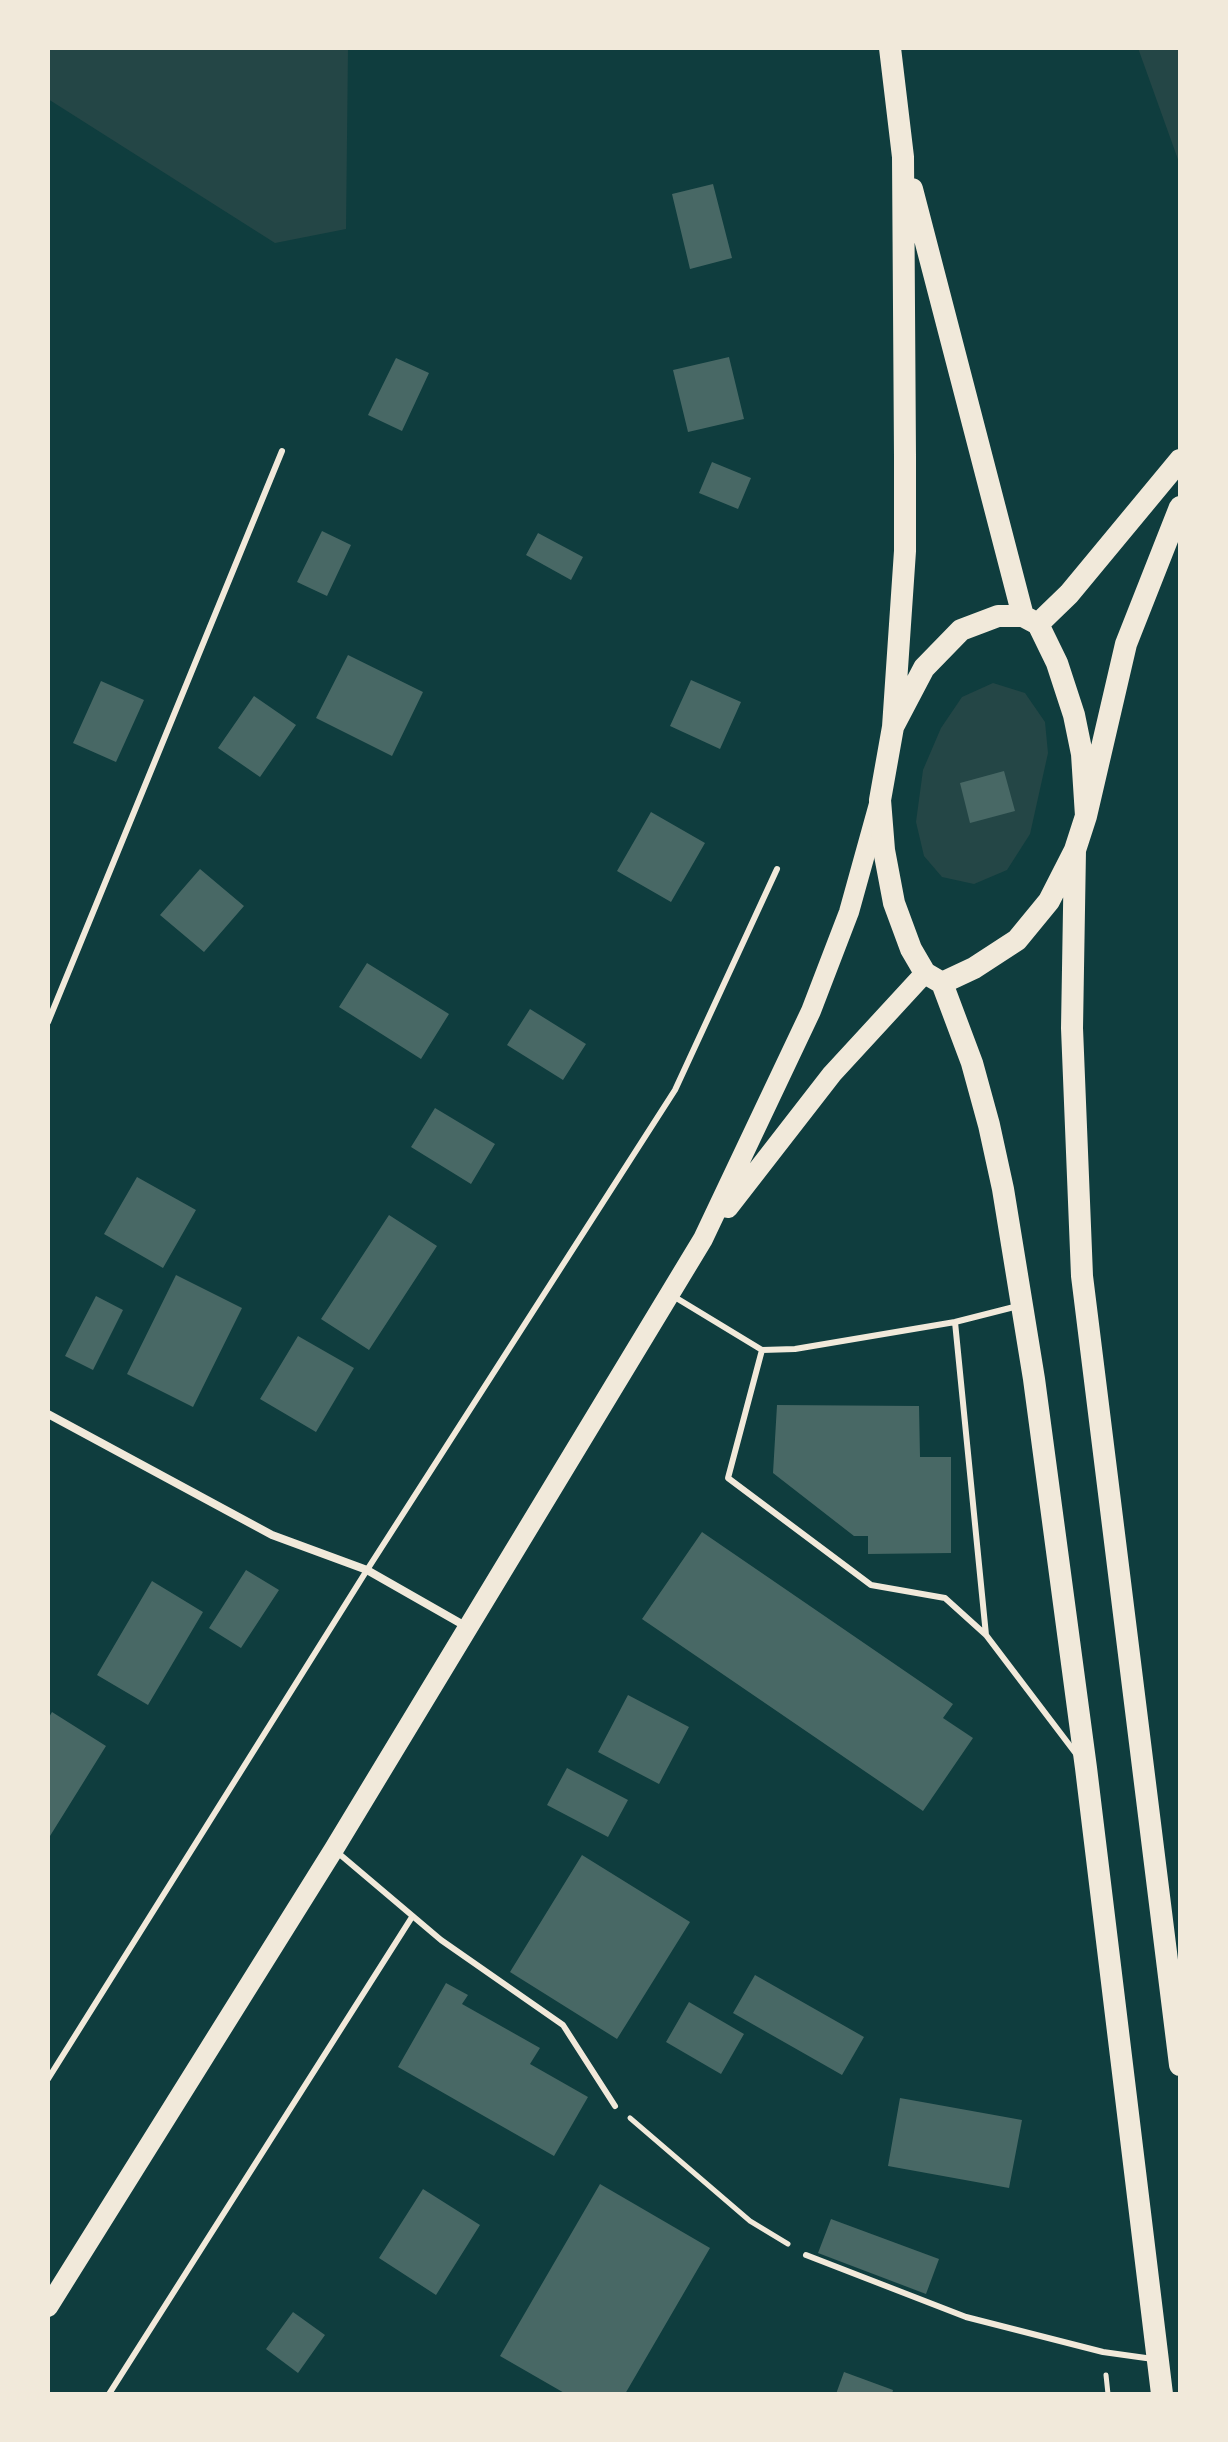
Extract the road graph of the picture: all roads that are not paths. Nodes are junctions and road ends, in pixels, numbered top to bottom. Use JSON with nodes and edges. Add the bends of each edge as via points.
{"nodes":[{"id":1,"x":890,"y":48,"type":"edge"},
{"id":2,"x":903,"y":157,"type":"junction"},
{"id":3,"x":282,"y":451,"type":"dead end"},
{"id":4,"x":1180,"y":460,"type":"edge"},
{"id":5,"x":1180,"y":507,"type":"edge"},
{"id":6,"x":1030,"y":620,"type":"junction"},
{"id":7,"x":893,"y":727,"type":"junction"},
{"id":8,"x":880,"y":800,"type":"junction"},
{"id":9,"x":1086,"y":816,"type":"junction"},
{"id":10,"x":1075,"y":850,"type":"junction"},
{"id":11,"x":777,"y":869,"type":"dead end"},
{"id":12,"x":934,"y":978,"type":"junction"},
{"id":13,"x":48,"y":1022,"type":"edge"},
{"id":14,"x":703,"y":1239,"type":"junction"},
{"id":15,"x":673,"y":1289,"type":"junction"},
{"id":16,"x":1022,"y":1305,"type":"junction"},
{"id":17,"x":955,"y":1322,"type":"junction"},
{"id":18,"x":762,"y":1350,"type":"junction"},
{"id":19,"x":48,"y":1414,"type":"edge"},
{"id":20,"x":367,"y":1570,"type":"junction"},
{"id":21,"x":467,"y":1627,"type":"junction"},
{"id":22,"x":986,"y":1635,"type":"junction"},
{"id":23,"x":1086,"y":1768,"type":"junction"},
{"id":24,"x":334,"y":1849,"type":"junction"},
{"id":25,"x":412,"y":1917,"type":"junction"},
{"id":26,"x":1180,"y":2065,"type":"edge"},
{"id":27,"x":48,"y":2079,"type":"edge"},
{"id":28,"x":615,"y":2106,"type":"road end"},
{"id":29,"x":806,"y":2255,"type":"road end"},
{"id":30,"x":48,"y":2307,"type":"edge"},
{"id":31,"x":1158,"y":2360,"type":"junction"},
{"id":32,"x":109,"y":2394,"type":"edge"},
{"id":33,"x":1162,"y":2394,"type":"edge"}],
"edges":[{"from":1,"to":2,"type":"highway"},
{"from":2,"to":6,"type":"highway"},
{"from":2,"to":7,"type":"highway","via":[[905,551]]},
{"from":3,"to":13,"type":"lane"},
{"from":4,"to":6,"type":"highway","via":[[1069,594]]},
{"from":5,"to":9,"type":"highway","via":[[1126,644]]},
{"from":6,"to":7,"type":"highway","via":[[998,616],[961,630],[924,668]]},
{"from":6,"to":9,"type":"highway","via":[[1057,663],[1074,715]]},
{"from":7,"to":8,"type":"highway"},
{"from":8,"to":12,"type":"highway","via":[[894,903],[911,949]]},
{"from":8,"to":14,"type":"main road","via":[[849,912],[811,1011]]},
{"from":9,"to":10,"type":"highway"},
{"from":10,"to":12,"type":"highway","via":[[1049,901],[1017,940],[974,968]]},
{"from":10,"to":26,"type":"highway","via":[[1072,1028],[1082,1276]]},
{"from":11,"to":20,"type":"lane","via":[[675,1090]]},
{"from":12,"to":14,"type":"main road","via":[[832,1074]]},
{"from":12,"to":16,"type":"highway","via":[[972,1063],[989,1125]]},
{"from":14,"to":15,"type":"main road"},
{"from":15,"to":18,"type":"lane"},
{"from":15,"to":21,"type":"main road"},
{"from":16,"to":17,"type":"lane"},
{"from":16,"to":23,"type":"highway"},
{"from":17,"to":18,"type":"lane"},
{"from":17,"to":22,"type":"lane"},
{"from":18,"to":22,"type":"lane","via":[[728,1478],[871,1585],[945,1598]]},
{"from":19,"to":20,"type":"street","via":[[272,1535]]},
{"from":20,"to":21,"type":"street"},
{"from":20,"to":27,"type":"lane"},
{"from":21,"to":24,"type":"main road"},
{"from":22,"to":23,"type":"lane"},
{"from":23,"to":31,"type":"highway"},
{"from":24,"to":25,"type":"lane"},
{"from":24,"to":30,"type":"main road"},
{"from":25,"to":28,"type":"lane","via":[[563,2025]]},
{"from":25,"to":32,"type":"lane"},
{"from":29,"to":31,"type":"lane","via":[[966,2317],[1103,2352]]},
{"from":31,"to":33,"type":"highway"}]}
